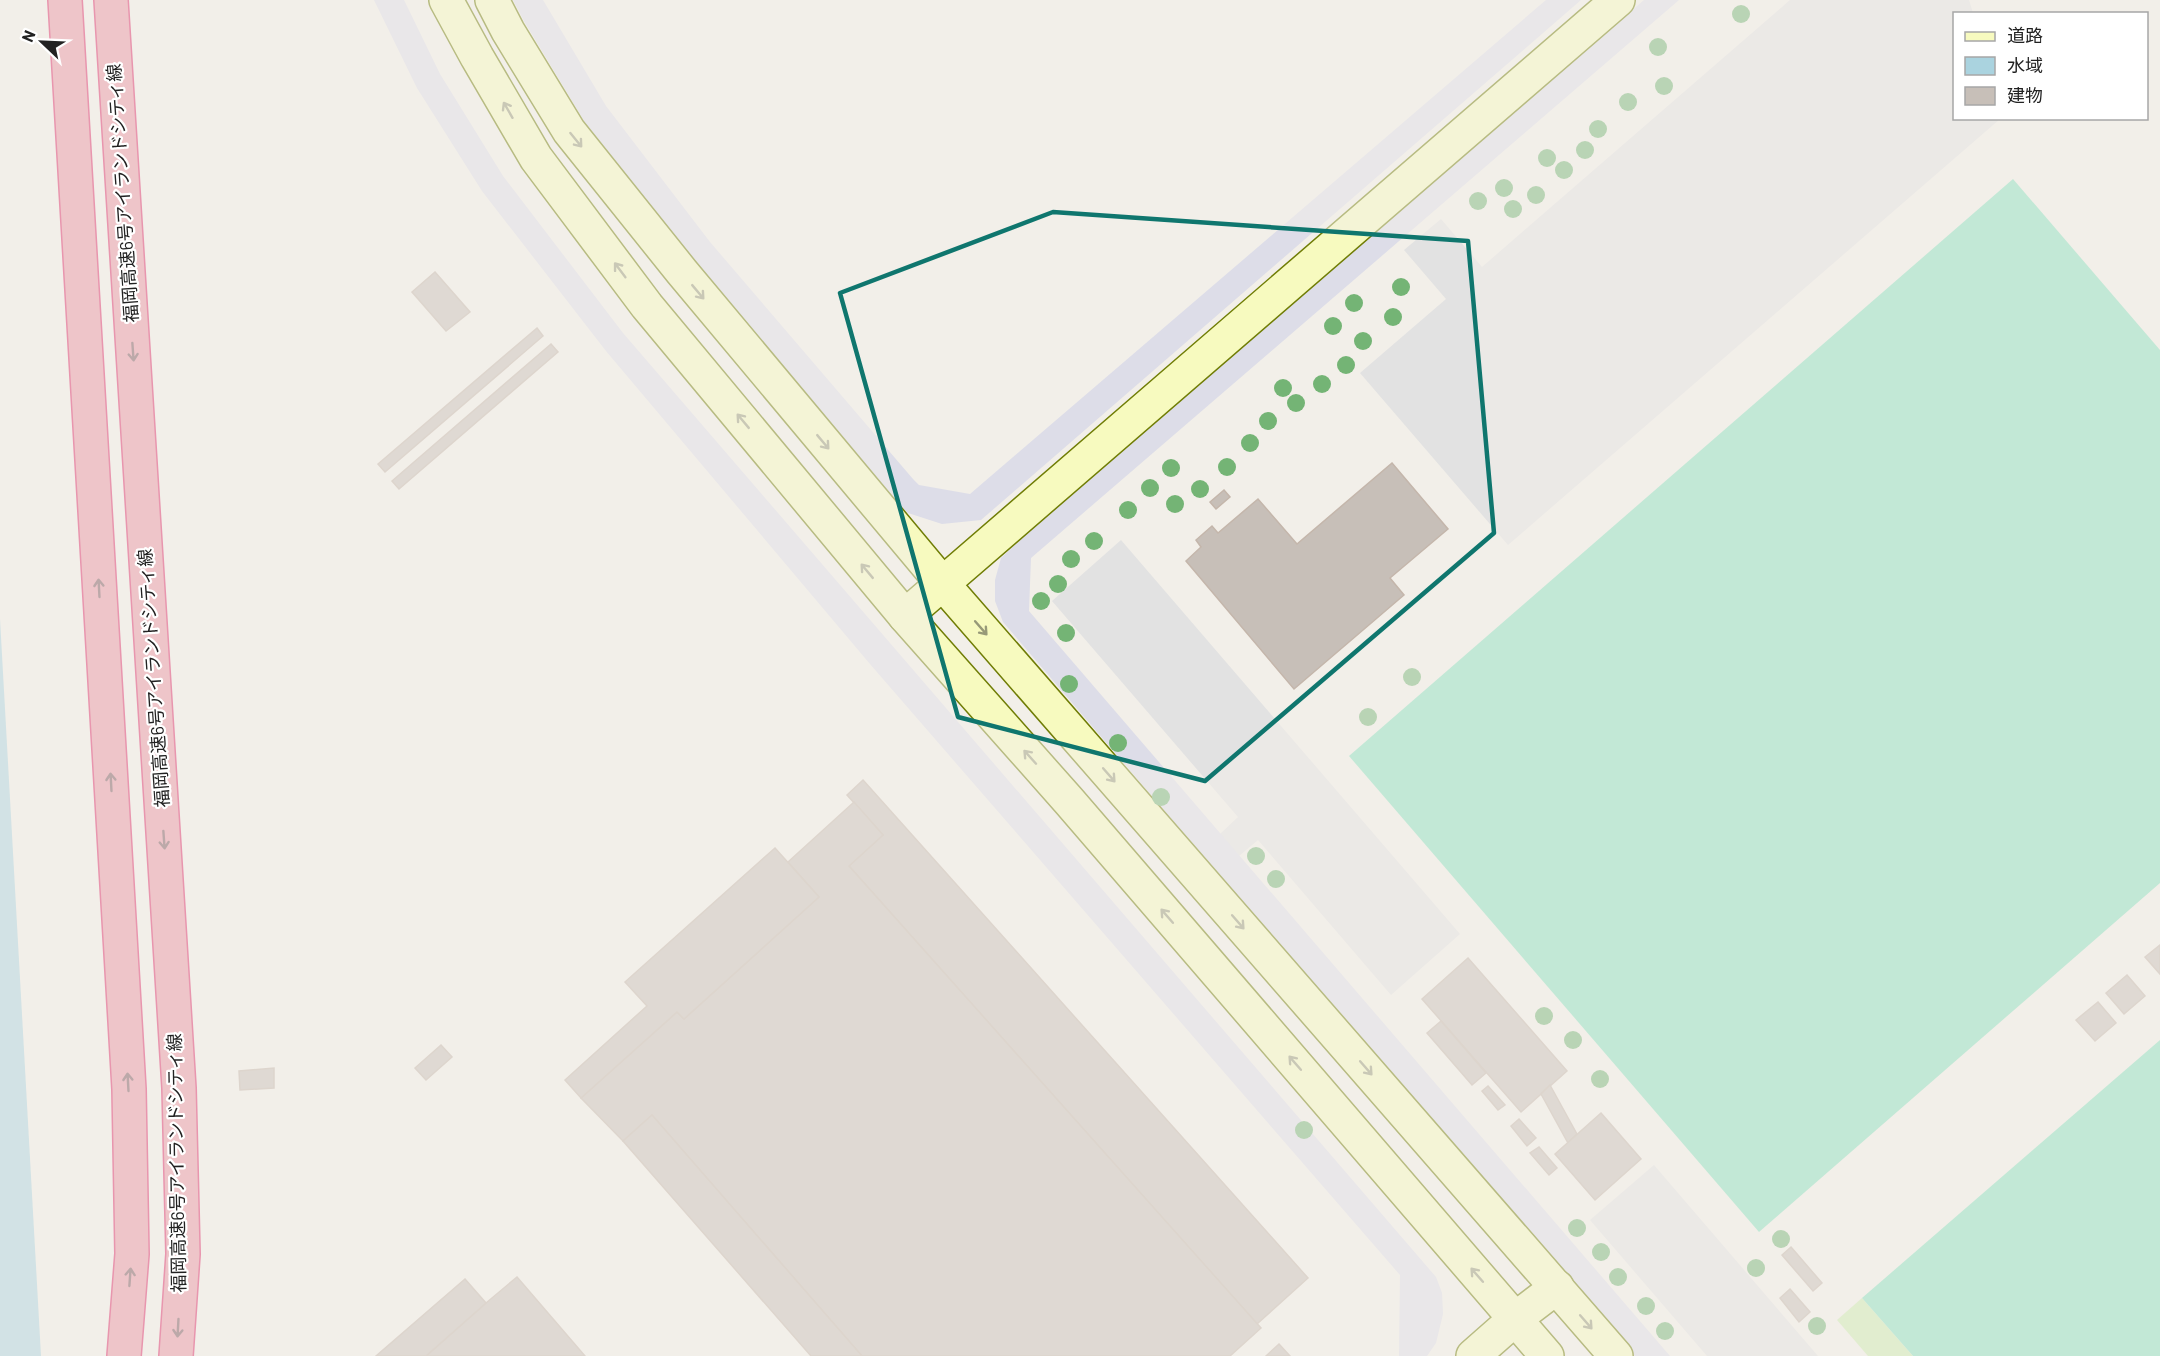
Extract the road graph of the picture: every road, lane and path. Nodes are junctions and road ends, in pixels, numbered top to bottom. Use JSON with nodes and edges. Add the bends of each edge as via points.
{"nodes":[{"id":1,"x":65,"y":0,"type":"edge"},
{"id":2,"x":111,"y":0,"type":"edge"},
{"id":3,"x":446,"y":0,"type":"edge"},
{"id":4,"x":492,"y":0,"type":"edge"},
{"id":5,"x":1618,"y":0,"type":"edge"},
{"id":6,"x":943,"y":584,"type":"junction"},
{"id":7,"x":905,"y":616,"type":"junction"},
{"id":8,"x":1557,"y":1287,"type":"junction"},
{"id":9,"x":1515,"y":1319,"type":"junction"},
{"id":10,"x":124,"y":1356,"type":"edge"},
{"id":11,"x":176,"y":1356,"type":"edge"},
{"id":12,"x":1473,"y":1356,"type":"edge"},
{"id":13,"x":1547,"y":1356,"type":"edge"},
{"id":14,"x":1616,"y":1356,"type":"edge"}],
"edges":[{"from":10,"to":1,"type":"highway","one_way":true,"via":[[132,1254],[129,1089]]},
{"from":2,"to":11,"type":"highway","name":"福岡高速6号アイランドシティ線","one_way":true,"via":[[179,1088],[183,1254]]},
{"from":7,"to":3,"type":"street","one_way":true,"via":[[647,306],[536,158]]},
{"from":4,"to":6,"type":"street","one_way":true,"via":[[569,131]]},
{"from":5,"to":6,"type":"street"},
{"from":6,"to":7,"type":"street"},
{"from":6,"to":8,"type":"street","one_way":true},
{"from":9,"to":7,"type":"street","one_way":true},
{"from":8,"to":9,"type":"street"},
{"from":8,"to":14,"type":"street","one_way":true},
{"from":9,"to":12,"type":"street"},
{"from":9,"to":13,"type":"street"}]}
